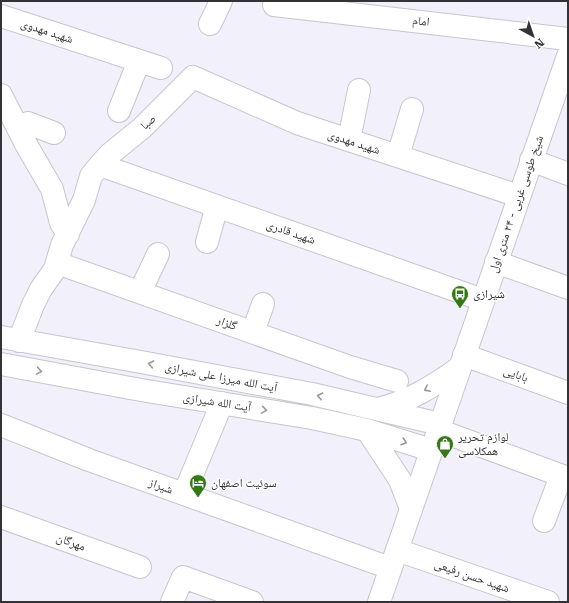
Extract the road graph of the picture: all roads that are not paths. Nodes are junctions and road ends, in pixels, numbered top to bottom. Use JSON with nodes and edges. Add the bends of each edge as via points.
{"nodes":[{"id":1,"x":221,"y":1,"type":"edge"},
{"id":2,"x":274,"y":5,"type":"dead end"},
{"id":3,"x":1,"y":16,"type":"edge"},
{"id":4,"x":210,"y":24,"type":"dead end"},
{"id":5,"x":568,"y":39,"type":"edge"},
{"id":6,"x":568,"y":56,"type":"edge"},
{"id":7,"x":139,"y":61,"type":"junction"},
{"id":8,"x":161,"y":68,"type":"dead end"},
{"id":9,"x":193,"y":78,"type":"joint"},
{"id":10,"x":358,"y":90,"type":"dead end"},
{"id":11,"x":1,"y":95,"type":"edge"},
{"id":12,"x":412,"y":109,"type":"dead end"},
{"id":13,"x":119,"y":111,"type":"dead end"},
{"id":14,"x":18,"y":128,"type":"junction"},
{"id":15,"x":54,"y":133,"type":"dead end"},
{"id":16,"x":350,"y":140,"type":"junction"},
{"id":17,"x":398,"y":156,"type":"junction"},
{"id":18,"x":531,"y":160,"type":"junction"},
{"id":19,"x":100,"y":165,"type":"junction"},
{"id":20,"x":568,"y":174,"type":"edge"},
{"id":21,"x":519,"y":196,"type":"junction"},
{"id":22,"x":217,"y":206,"type":"junction"},
{"id":23,"x":68,"y":234,"type":"junction"},
{"id":24,"x":207,"y":242,"type":"dead end"},
{"id":25,"x":158,"y":254,"type":"dead end"},
{"id":26,"x":496,"y":262,"type":"junction"},
{"id":27,"x":57,"y":263,"type":"junction"},
{"id":28,"x":568,"y":288,"type":"edge"},
{"id":29,"x":140,"y":292,"type":"junction"},
{"id":30,"x":483,"y":300,"type":"junction"},
{"id":31,"x":263,"y":304,"type":"dead end"},
{"id":32,"x":253,"y":332,"type":"junction"},
{"id":33,"x":10,"y":339,"type":"edge"},
{"id":34,"x":462,"y":362,"type":"junction"},
{"id":35,"x":1,"y":364,"type":"edge"},
{"id":36,"x":397,"y":381,"type":"dead end"},
{"id":37,"x":568,"y":393,"type":"edge"},
{"id":38,"x":341,"y":401,"type":"junction"},
{"id":39,"x":222,"y":403,"type":"junction"},
{"id":40,"x":378,"y":409,"type":"junction"},
{"id":41,"x":335,"y":423,"type":"junction"},
{"id":42,"x":1,"y":425,"type":"edge"},
{"id":43,"x":439,"y":427,"type":"junction"},
{"id":44,"x":367,"y":430,"type":"junction"},
{"id":45,"x":431,"y":450,"type":"junction"},
{"id":46,"x":565,"y":477,"type":"edge"},
{"id":47,"x":184,"y":494,"type":"junction"},
{"id":48,"x":411,"y":509,"type":"junction"},
{"id":49,"x":1,"y":517,"type":"edge"},
{"id":50,"x":544,"y":521,"type":"dead end"},
{"id":51,"x":393,"y":559,"type":"junction"},
{"id":52,"x":140,"y":567,"type":"dead end"},
{"id":53,"x":172,"y":602,"type":"edge"},
{"id":54,"x":252,"y":602,"type":"edge"},
{"id":55,"x":378,"y":602,"type":"edge"},
{"id":56,"x":548,"y":602,"type":"edge"}],
"edges":[{"from":1,"to":4,"type":"street"},
{"from":2,"to":5,"type":"street","name":"امام"},
{"from":3,"to":7,"type":"street","name":"شهید مهدوی","via":[[97,42]]},
{"from":6,"to":18,"type":"street","name":"شیخ طوسی غربی - ۲۴ متری اول"},
{"from":7,"to":8,"type":"street","name":"شهید مهدوی"},
{"from":7,"to":13,"type":"street"},
{"from":9,"to":16,"type":"street","name":"شهید مهدوی","via":[[297,123]]},
{"from":9,"to":19,"type":"street","name":"صبا"},
{"from":10,"to":16,"type":"street"},
{"from":11,"to":14,"type":"street"},
{"from":12,"to":17,"type":"street"},
{"from":14,"to":15,"type":"street","via":[[28,123]]},
{"from":14,"to":23,"type":"street","via":[[52,189],[61,223]]},
{"from":16,"to":17,"type":"street","name":"شهید مهدوی"},
{"from":17,"to":21,"type":"street","name":"شهید مهدوی"},
{"from":18,"to":20,"type":"street"},
{"from":18,"to":21,"type":"street","name":"شیخ طوسی غربی - ۲۴ متری اول"},
{"from":19,"to":22,"type":"street","name":"شهید قادری"},
{"from":19,"to":23,"type":"street","via":[[92,176]]},
{"from":21,"to":26,"type":"street","name":"شیخ طوسی غربی - ۲۴ متری اول"},
{"from":22,"to":24,"type":"street"},
{"from":22,"to":30,"type":"street","name":"شهید قادری"},
{"from":23,"to":27,"type":"street"},
{"from":25,"to":29,"type":"street"},
{"from":26,"to":28,"type":"street"},
{"from":26,"to":30,"type":"street","name":"شیخ طوسی غربی - ۲۴ متری اول"},
{"from":27,"to":29,"type":"street","name":"گلزار"},
{"from":27,"to":33,"type":"street"},
{"from":29,"to":32,"type":"street","name":"گلزار"},
{"from":30,"to":34,"type":"street","name":"شیخ طوسی غربی - ۲۴ متری اول"},
{"from":31,"to":32,"type":"street"},
{"from":32,"to":36,"type":"street","name":"گلزار"},
{"from":38,"to":33,"type":"street","name":"آیت الله میرزا علی شیرازی","one_way":true},
{"from":34,"to":37,"type":"street","name":"بابایی"},
{"from":34,"to":40,"type":"street","one_way":true,"via":[[435,385],[398,404]]},
{"from":34,"to":43,"type":"street","name":"شیخ طوسی غربی - ۲۴ متری اول"},
{"from":35,"to":39,"type":"street","name":"آیت الله شیرازی","one_way":true},
{"from":38,"to":40,"type":"street","name":"آیت الله میرزا علی شیرازی"},
{"from":38,"to":41,"type":"street"},
{"from":39,"to":41,"type":"street","name":"آیت الله شیرازی","one_way":true},
{"from":39,"to":47,"type":"street"},
{"from":40,"to":43,"type":"street","name":"آیت الله میرزا علی شیرازی"},
{"from":41,"to":44,"type":"street","name":"آیت الله شیرازی"},
{"from":42,"to":47,"type":"street","name":"شیراز"},
{"from":43,"to":45,"type":"street","name":"شیخ طوسی غربی - ۲۴ متری اول"},
{"from":43,"to":46,"type":"street","name":"آیت الله میرزا علی شیرازی"},
{"from":44,"to":45,"type":"street","name":"آیت الله شیرازی","one_way":true},
{"from":44,"to":48,"type":"street","via":[[400,480]]},
{"from":45,"to":48,"type":"street","name":"شیخ طوسی غربی - ۲۴ متری اول"},
{"from":46,"to":50,"type":"street"},
{"from":47,"to":51,"type":"street","name":"شیراز"},
{"from":48,"to":51,"type":"street","name":"شیخ طوسی غربی - ۲۴ متری اول"},
{"from":49,"to":52,"type":"street","name":"مهرگان"},
{"from":51,"to":55,"type":"street","name":"شیخ طوسی غربی - ۲۴ متری اول"},
{"from":51,"to":56,"type":"street","name":"شهید حسن رفیعی"},
{"from":53,"to":54,"type":"street","via":[[183,577]]}]}
